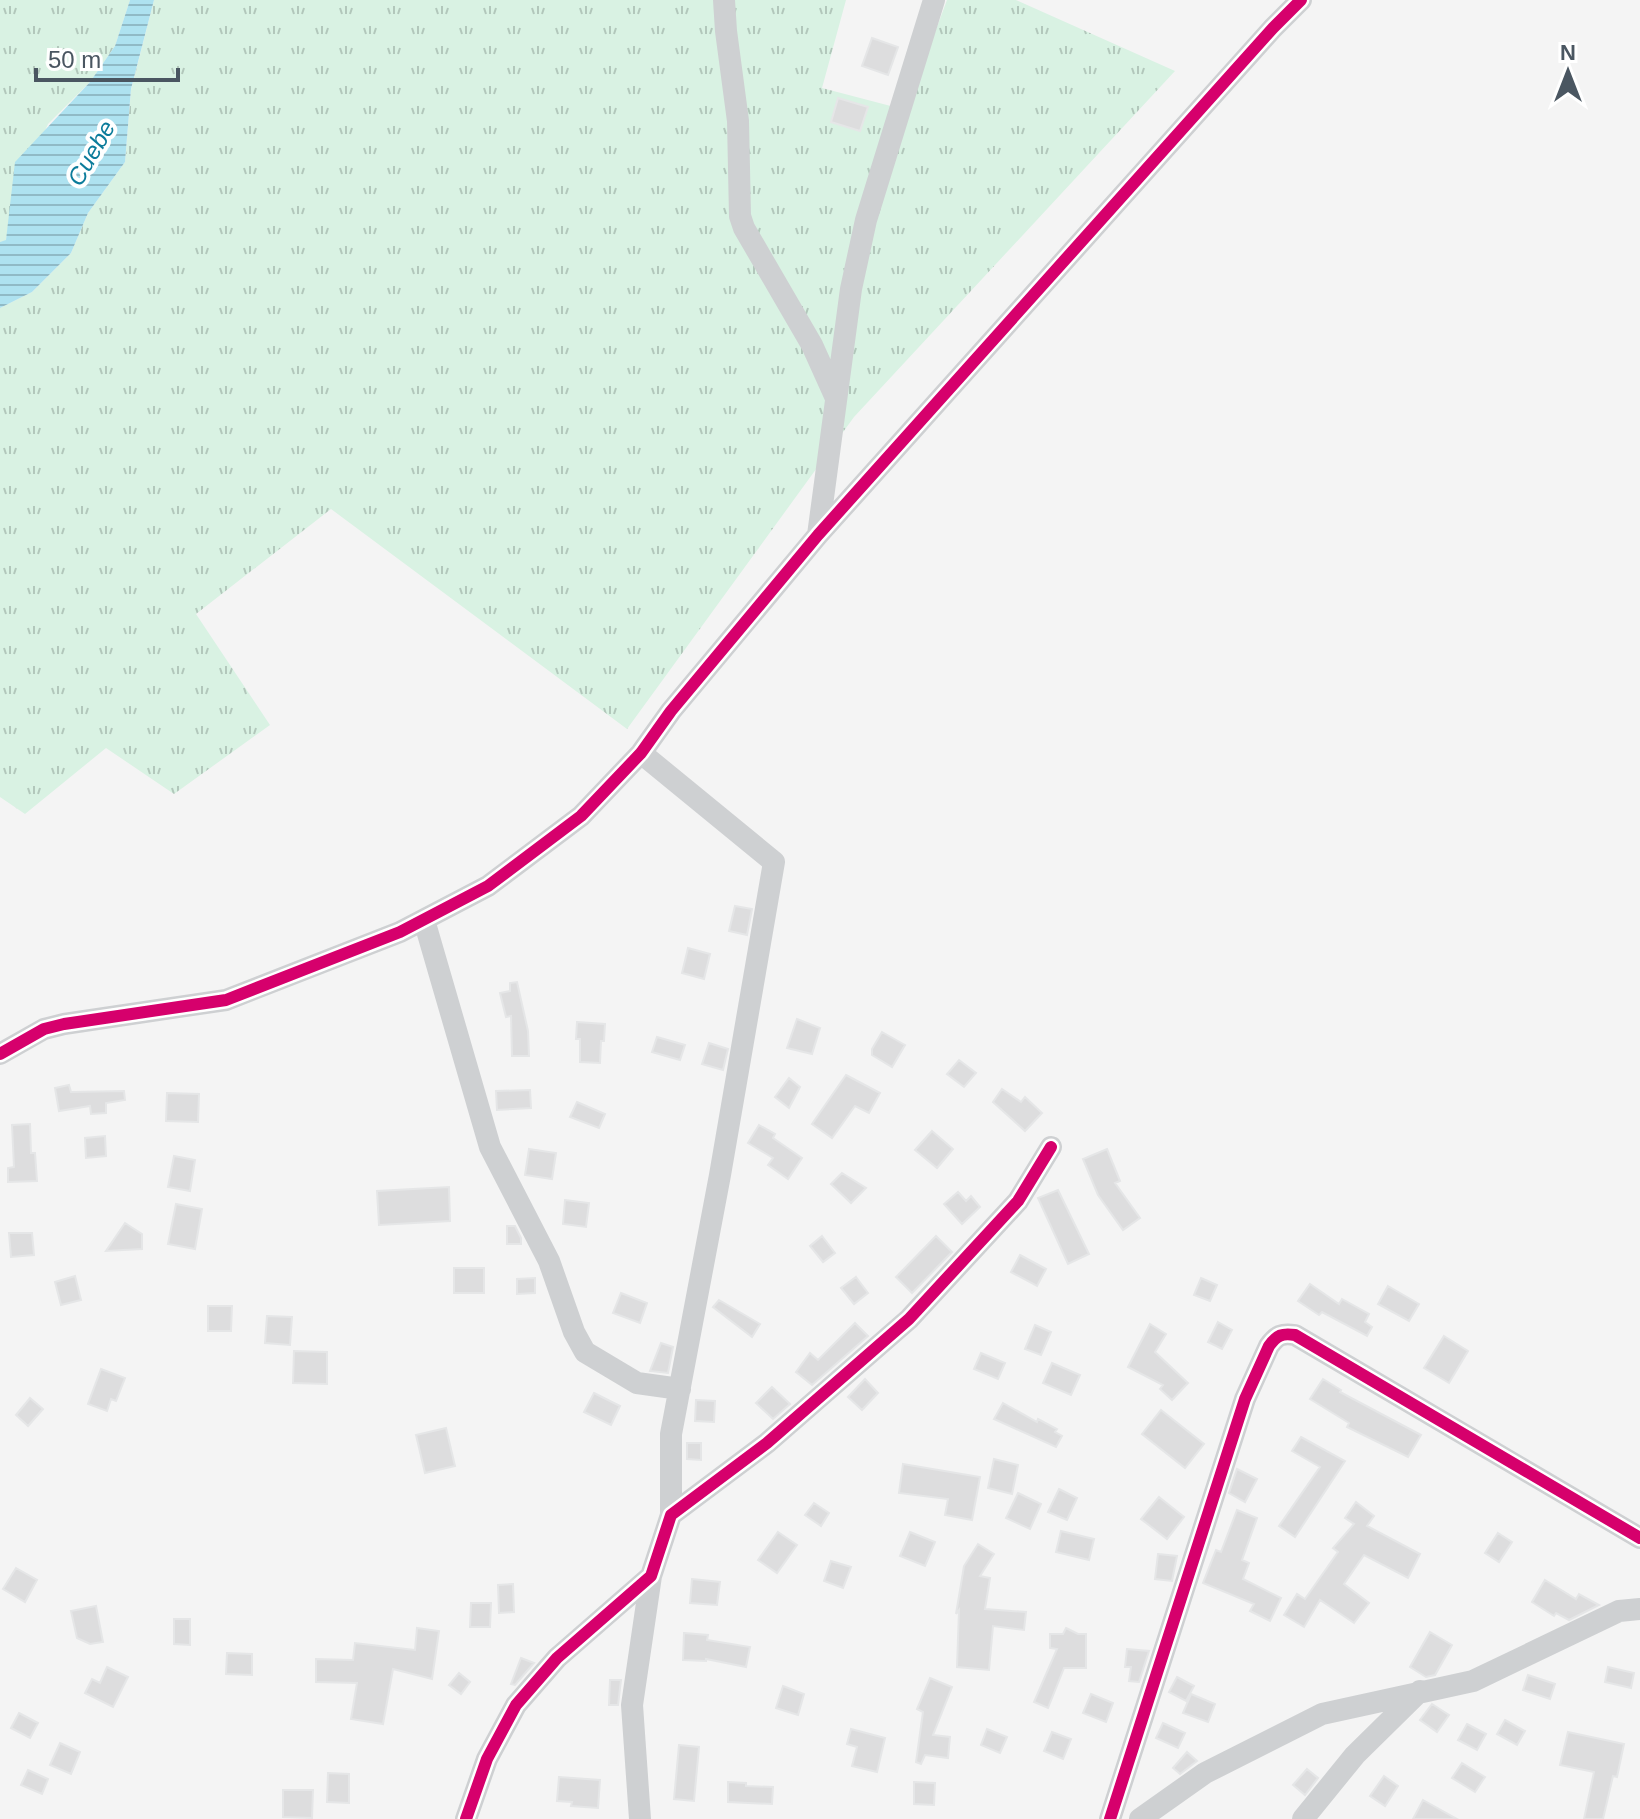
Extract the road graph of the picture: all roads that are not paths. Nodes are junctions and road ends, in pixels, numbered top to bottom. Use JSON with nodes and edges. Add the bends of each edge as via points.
{"nodes":[{"id":1,"x":724,"y":0,"type":"edge"},
{"id":2,"x":934,"y":0,"type":"edge"},
{"id":3,"x":1301,"y":0,"type":"edge"},
{"id":4,"x":835,"y":396,"type":"junction"},
{"id":5,"x":818,"y":535,"type":"junction"},
{"id":6,"x":641,"y":753,"type":"junction"},
{"id":7,"x":424,"y":920,"type":"junction"},
{"id":8,"x":0,"y":1054,"type":"edge"},
{"id":9,"x":1051,"y":1147,"type":"dead end"},
{"id":10,"x":680,"y":1389,"type":"junction"},
{"id":11,"x":671,"y":1515,"type":"junction"},
{"id":12,"x":1640,"y":1538,"type":"edge"},
{"id":13,"x":651,"y":1576,"type":"junction"},
{"id":14,"x":1640,"y":1609,"type":"edge"},
{"id":15,"x":1420,"y":1691,"type":"junction"},
{"id":16,"x":466,"y":1819,"type":"edge"},
{"id":17,"x":640,"y":1819,"type":"edge"},
{"id":18,"x":1110,"y":1819,"type":"edge"},
{"id":19,"x":1140,"y":1819,"type":"edge"},
{"id":20,"x":1303,"y":1819,"type":"edge"}],
"edges":[{"from":1,"to":4,"type":"street","via":[[738,121],[740,216]]},
{"from":2,"to":4,"type":"street","via":[[866,220]]},
{"from":3,"to":5,"type":"street"},
{"from":4,"to":5,"type":"street"},
{"from":5,"to":6,"type":"street"},
{"from":6,"to":7,"type":"street","via":[[581,816],[537,851],[488,886]]},
{"from":6,"to":10,"type":"street","via":[[774,862]]},
{"from":7,"to":8,"type":"street","via":[[226,1000],[64,1024]]},
{"from":7,"to":10,"type":"street","via":[[490,1147],[549,1261],[574,1332],[585,1352],[637,1383]]},
{"from":9,"to":11,"type":"street","via":[[1018,1201],[909,1319],[767,1443]]},
{"from":10,"to":11,"type":"street","via":[[671,1434]]},
{"from":11,"to":13,"type":"street"},
{"from":12,"to":18,"type":"street","via":[[1295,1335],[1283,1333],[1269,1346],[1245,1399]]},
{"from":13,"to":16,"type":"street","via":[[557,1658],[516,1705],[487,1759]]},
{"from":13,"to":17,"type":"street","via":[[632,1705]]},
{"from":14,"to":15,"type":"street","via":[[1619,1611],[1473,1681]]},
{"from":15,"to":19,"type":"street","via":[[1322,1714],[1205,1773]]},
{"from":15,"to":20,"type":"street","via":[[1355,1755]]}]}
